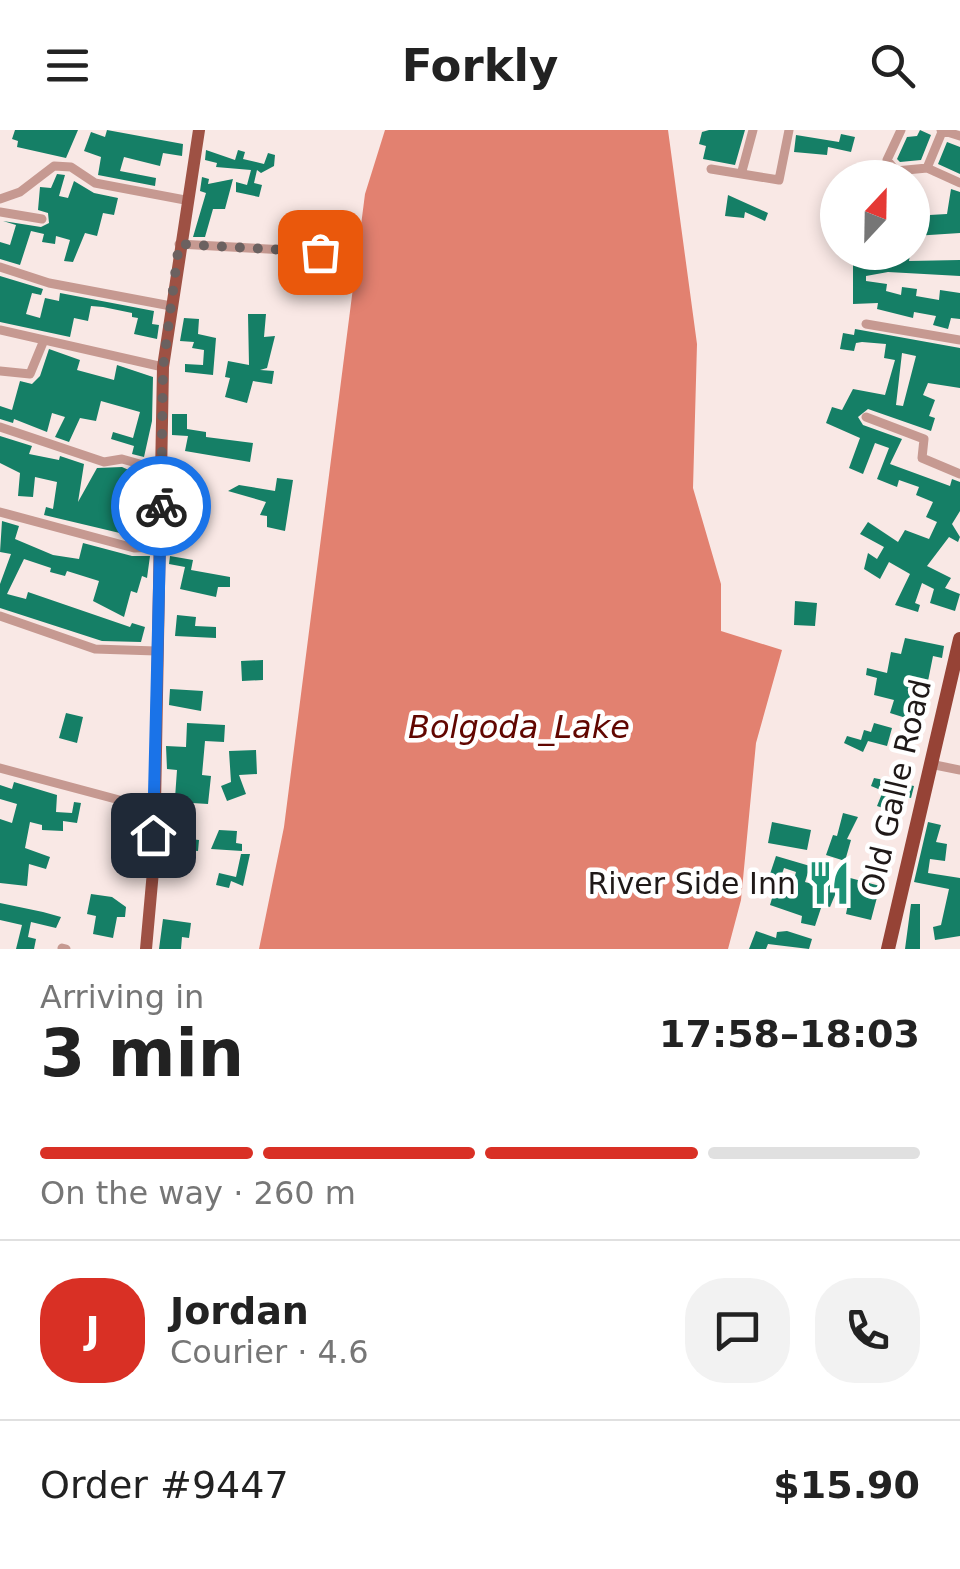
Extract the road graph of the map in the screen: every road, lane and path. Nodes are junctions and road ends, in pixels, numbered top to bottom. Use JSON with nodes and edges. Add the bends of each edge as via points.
{"nodes":[{"id":1,"x":199,"y":130,"type":"edge"},
{"id":2,"x":754,"y":130,"type":"edge"},
{"id":3,"x":789,"y":130,"type":"edge"},
{"id":4,"x":901,"y":130,"type":"edge"},
{"id":5,"x":942,"y":131,"type":"edge"},
{"id":6,"x":960,"y":136,"type":"edge"},
{"id":7,"x":887,"y":160,"type":"edge"},
{"id":8,"x":930,"y":161,"type":"edge"},
{"id":9,"x":711,"y":169,"type":"dead end"},
{"id":10,"x":930,"y":169,"type":"edge"},
{"id":11,"x":742,"y":171,"type":"junction"},
{"id":12,"x":960,"y":184,"type":"edge"},
{"id":13,"x":0,"y":199,"type":"edge"},
{"id":14,"x":185,"y":200,"type":"junction"},
{"id":15,"x":0,"y":212,"type":"edge"},
{"id":16,"x":42,"y":218,"type":"dead end"},
{"id":17,"x":179,"y":244,"type":"junction"},
{"id":18,"x":320,"y":252,"type":"dead end"},
{"id":19,"x":0,"y":268,"type":"edge"},
{"id":20,"x":172,"y":306,"type":"junction"},
{"id":21,"x":866,"y":324,"type":"dead end"},
{"id":22,"x":0,"y":330,"type":"edge"},
{"id":23,"x":44,"y":340,"type":"junction"},
{"id":24,"x":960,"y":340,"type":"edge"},
{"id":25,"x":163,"y":368,"type":"junction"},
{"id":26,"x":0,"y":371,"type":"edge"},
{"id":27,"x":866,"y":417,"type":"dead end"},
{"id":28,"x":0,"y":426,"type":"edge"},
{"id":29,"x":162,"y":470,"type":"junction"},
{"id":30,"x":960,"y":474,"type":"edge"},
{"id":31,"x":0,"y":512,"type":"edge"},
{"id":32,"x":160,"y":548,"type":"junction"},
{"id":33,"x":0,"y":616,"type":"edge"},
{"id":34,"x":960,"y":639,"type":"edge"},
{"id":35,"x":156,"y":651,"type":"junction"},
{"id":36,"x":928,"y":764,"type":"junction"},
{"id":37,"x":0,"y":768,"type":"edge"},
{"id":38,"x":960,"y":770,"type":"edge"},
{"id":39,"x":153,"y":810,"type":"junction"},
{"id":40,"x":146,"y":949,"type":"edge"},
{"id":41,"x":888,"y":949,"type":"edge"}],
"edges":[{"from":1,"to":14,"type":"main road"},
{"from":2,"to":11,"type":"street"},
{"from":3,"to":11,"type":"street","via":[[779,180]]},
{"from":4,"to":7,"type":"street"},
{"from":5,"to":6,"type":"street"},
{"from":5,"to":8,"type":"street"},
{"from":9,"to":11,"type":"street"},
{"from":10,"to":12,"type":"street"},
{"from":13,"to":14,"type":"street","via":[[54,166],[71,167],[95,183]]},
{"from":14,"to":17,"type":"main road"},
{"from":15,"to":16,"type":"street"},
{"from":17,"to":18,"type":"street"},
{"from":17,"to":20,"type":"main road"},
{"from":19,"to":20,"type":"street"},
{"from":20,"to":25,"type":"main road"},
{"from":21,"to":24,"type":"street"},
{"from":22,"to":23,"type":"street"},
{"from":23,"to":25,"type":"street"},
{"from":23,"to":26,"type":"street","via":[[30,374]]},
{"from":25,"to":29,"type":"main road"},
{"from":27,"to":30,"type":"street","via":[[924,439],[922,458]]},
{"from":28,"to":29,"type":"street","via":[[92,459]]},
{"from":29,"to":32,"type":"main road"},
{"from":31,"to":32,"type":"street","via":[[134,548]]},
{"from":32,"to":35,"type":"main road"},
{"from":33,"to":35,"type":"street","via":[[96,649]]},
{"from":34,"to":36,"type":"highway","name":"Old Galle Road"},
{"from":35,"to":39,"type":"main road"},
{"from":36,"to":38,"type":"street"},
{"from":36,"to":41,"type":"highway","name":"Old Galle Road"},
{"from":37,"to":39,"type":"street"},
{"from":39,"to":40,"type":"main road"}]}
